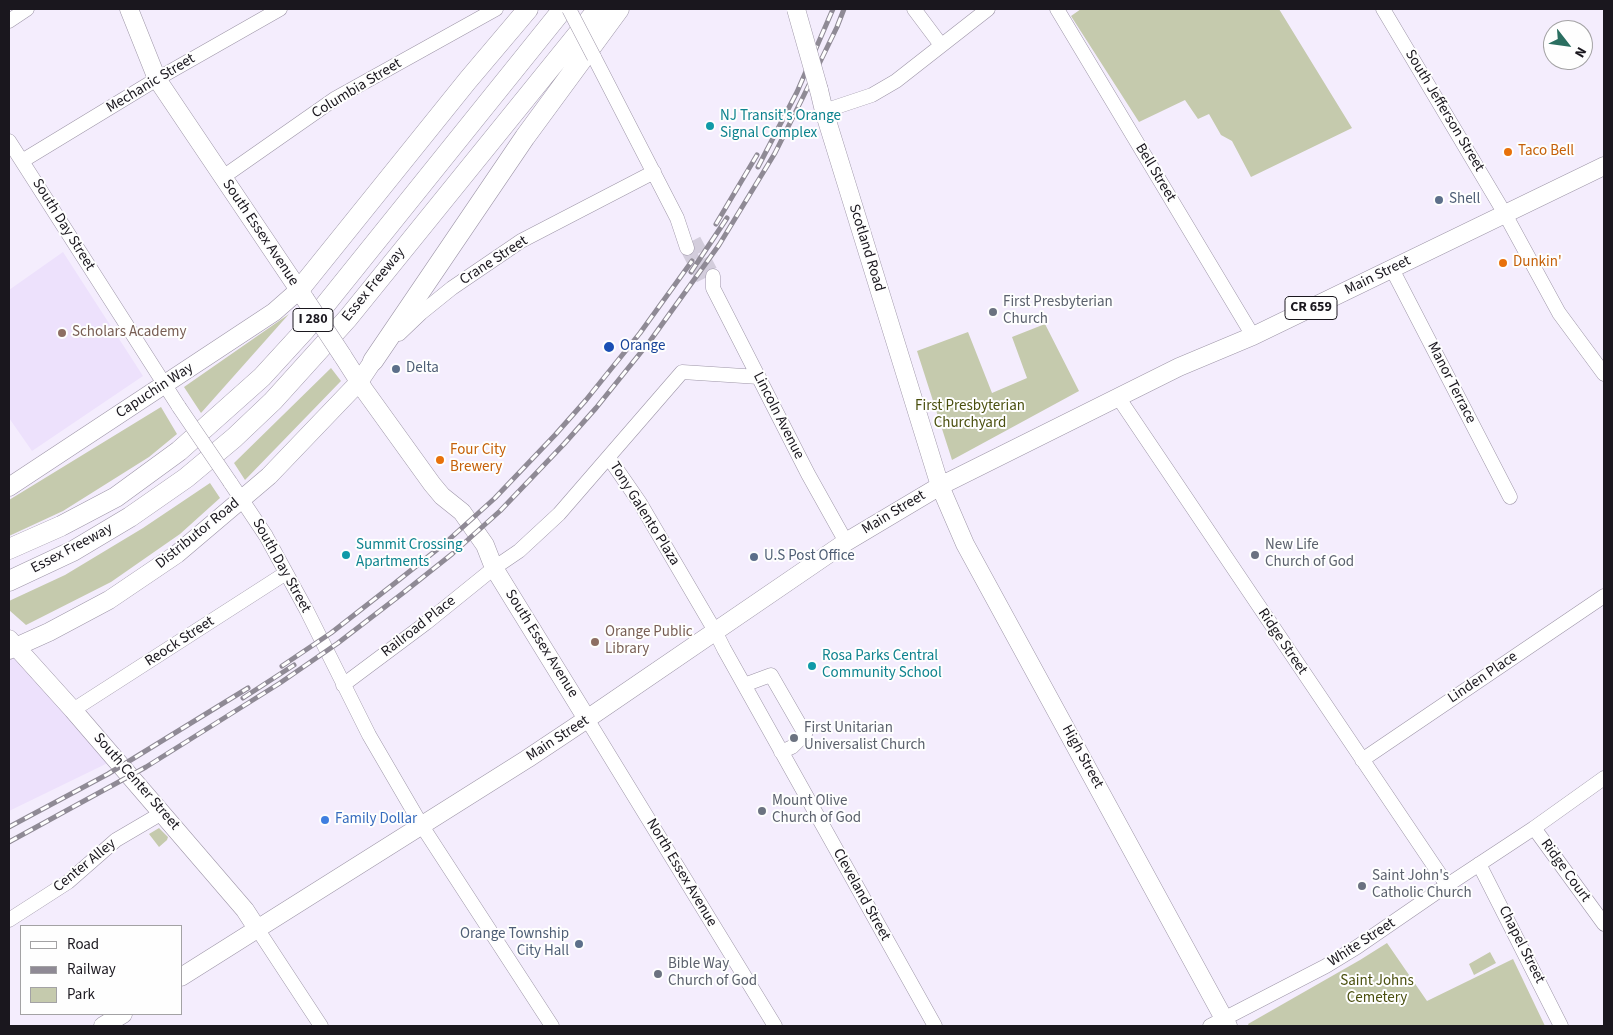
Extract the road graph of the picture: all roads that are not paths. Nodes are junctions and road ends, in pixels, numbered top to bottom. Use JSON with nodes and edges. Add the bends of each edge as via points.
{"nodes":[{"id":1,"x":27,"y":9,"type":"edge"},
{"id":2,"x":129,"y":9,"type":"edge"},
{"id":3,"x":280,"y":9,"type":"edge"},
{"id":4,"x":496,"y":9,"type":"edge"},
{"id":5,"x":528,"y":9,"type":"edge"},
{"id":6,"x":563,"y":9,"type":"edge"},
{"id":7,"x":569,"y":9,"type":"edge"},
{"id":8,"x":598,"y":9,"type":"edge"},
{"id":9,"x":619,"y":9,"type":"edge"},
{"id":10,"x":796,"y":9,"type":"edge"},
{"id":11,"x":914,"y":9,"type":"edge"},
{"id":12,"x":988,"y":9,"type":"edge"},
{"id":13,"x":1057,"y":9,"type":"edge"},
{"id":14,"x":1382,"y":9,"type":"edge"},
{"id":15,"x":9,"y":21,"type":"edge"},
{"id":16,"x":941,"y":45,"type":"junction"},
{"id":17,"x":157,"y":79,"type":"junction"},
{"id":18,"x":824,"y":111,"type":"junction"},
{"id":19,"x":9,"y":141,"type":"edge"},
{"id":20,"x":22,"y":161,"type":"junction"},
{"id":21,"x":1604,"y":166,"type":"edge"},
{"id":22,"x":654,"y":172,"type":"junction"},
{"id":23,"x":223,"y":177,"type":"junction"},
{"id":24,"x":1506,"y":214,"type":"junction"},
{"id":25,"x":691,"y":244,"type":"tunnel mouth"},
{"id":26,"x":1392,"y":269,"type":"junction"},
{"id":27,"x":711,"y":283,"type":"tunnel mouth"},
{"id":28,"x":302,"y":295,"type":"junction"},
{"id":29,"x":1253,"y":336,"type":"junction"},
{"id":30,"x":373,"y":361,"type":"junction"},
{"id":31,"x":1604,"y":374,"type":"edge"},
{"id":32,"x":759,"y":377,"type":"junction"},
{"id":33,"x":359,"y":382,"type":"junction"},
{"id":34,"x":165,"y":385,"type":"junction"},
{"id":35,"x":1118,"y":397,"type":"junction"},
{"id":36,"x":609,"y":458,"type":"junction"},
{"id":37,"x":940,"y":486,"type":"junction"},
{"id":38,"x":9,"y":487,"type":"edge"},
{"id":39,"x":1510,"y":497,"type":"dead end"},
{"id":40,"x":242,"y":499,"type":"junction"},
{"id":41,"x":846,"y":542,"type":"junction"},
{"id":42,"x":9,"y":549,"type":"edge"},
{"id":43,"x":494,"y":568,"type":"junction"},
{"id":44,"x":286,"y":573,"type":"junction"},
{"id":45,"x":9,"y":581,"type":"edge"},
{"id":46,"x":1604,"y":596,"type":"edge"},
{"id":47,"x":715,"y":631,"type":"junction"},
{"id":48,"x":11,"y":646,"type":"edge"},
{"id":49,"x":343,"y":685,"type":"junction"},
{"id":50,"x":744,"y":685,"type":"junction"},
{"id":51,"x":73,"y":710,"type":"junction"},
{"id":52,"x":588,"y":719,"type":"junction"},
{"id":53,"x":781,"y":752,"type":"junction"},
{"id":54,"x":1362,"y":760,"type":"junction"},
{"id":55,"x":1604,"y":778,"type":"edge"},
{"id":56,"x":162,"y":813,"type":"junction"},
{"id":57,"x":422,"y":826,"type":"junction"},
{"id":58,"x":1534,"y":828,"type":"junction"},
{"id":59,"x":1480,"y":864,"type":"junction"},
{"id":60,"x":1447,"y":885,"type":"junction"},
{"id":61,"x":1601,"y":919,"type":"edge"},
{"id":62,"x":9,"y":920,"type":"edge"},
{"id":63,"x":258,"y":930,"type":"junction"},
{"id":64,"x":182,"y":977,"type":"edge"},
{"id":65,"x":121,"y":1015,"type":"edge"},
{"id":66,"x":1221,"y":1024,"type":"edge"},
{"id":67,"x":102,"y":1026,"type":"edge"},
{"id":68,"x":321,"y":1026,"type":"edge"},
{"id":69,"x":552,"y":1026,"type":"edge"},
{"id":70,"x":775,"y":1026,"type":"edge"},
{"id":71,"x":935,"y":1026,"type":"edge"},
{"id":72,"x":1561,"y":1026,"type":"edge"}],
"edges":[{"from":1,"to":15,"type":"street"},
{"from":2,"to":17,"type":"main road","name":"South Essex Avenue"},
{"from":3,"to":17,"type":"street","name":"Mechanic Street"},
{"from":4,"to":23,"type":"street","name":"Columbia Street","via":[[336,98]]},
{"from":5,"to":28,"type":"highway","via":[[468,80]]},
{"from":6,"to":42,"type":"highway","name":"Essex Freeway","number":"I 280","via":[[305,330],[262,376],[178,452],[116,497]]},
{"from":7,"to":22,"type":"street","bridge":true},
{"from":8,"to":45,"type":"highway","name":"Essex Freeway","number":"I 280","via":[[348,318],[273,401],[186,478],[130,517],[73,551]]},
{"from":9,"to":30,"type":"highway","via":[[525,137]]},
{"from":10,"to":18,"type":"main road","name":"Scotland Road","bridge":true},
{"from":11,"to":16,"type":"street"},
{"from":12,"to":16,"type":"street"},
{"from":13,"to":29,"type":"street","name":"Bell Street"},
{"from":14,"to":24,"type":"street","name":"South Jefferson Street"},
{"from":16,"to":18,"type":"street","via":[[896,81],[872,95]]},
{"from":17,"to":20,"type":"street","name":"Mechanic Street"},
{"from":17,"to":23,"type":"main road","name":"South Essex Avenue"},
{"from":18,"to":37,"type":"main road","name":"Scotland Road"},
{"from":19,"to":20,"type":"street","name":"South Day Street"},
{"from":20,"to":34,"type":"street","name":"South Day Street"},
{"from":21,"to":24,"type":"main road","name":"Main Street","number":"CR 659"},
{"from":22,"to":25,"type":"street"},
{"from":22,"to":30,"type":"street","name":"Crane Street","via":[[521,241],[485,265],[421,312]]},
{"from":23,"to":28,"type":"main road","name":"South Essex Avenue"},
{"from":24,"to":26,"type":"main road","name":"Main Street","number":"CR 659"},
{"from":24,"to":31,"type":"street","name":"South Jefferson Street","via":[[1559,313]]},
{"from":26,"to":29,"type":"main road","name":"Main Street","number":"CR 659"},
{"from":26,"to":39,"type":"street","name":"Manor Terrace"},
{"from":27,"to":32,"type":"street","name":"Lincoln Avenue"},
{"from":28,"to":33,"type":"main road","name":"South Essex Avenue","bridge":true},
{"from":28,"to":34,"type":"main road","name":"Capuchin Way"},
{"from":29,"to":35,"type":"main road","name":"Main Street","number":"CR 659"},
{"from":30,"to":33,"type":"main road","name":"Crane Street"},
{"from":32,"to":36,"type":"street","via":[[682,372]]},
{"from":32,"to":41,"type":"street","name":"Lincoln Avenue"},
{"from":33,"to":40,"type":"main road","name":"Distributor Road","via":[[269,476]]},
{"from":33,"to":43,"type":"main road","name":"South Essex Avenue","via":[[442,496],[462,512],[485,545]]},
{"from":34,"to":38,"type":"main road","name":"Capuchin Way"},
{"from":34,"to":40,"type":"street","name":"South Day Street","bridge":true},
{"from":35,"to":37,"type":"main road","name":"Main Street","number":"CR 659"},
{"from":35,"to":54,"type":"street","name":"Ridge Street"},
{"from":36,"to":43,"type":"street","name":"Tony Galento Plaza","via":[[560,514],[519,551]]},
{"from":36,"to":47,"type":"street","name":"Tony Galento Plaza","via":[[640,503]]},
{"from":37,"to":41,"type":"main road","name":"Main Street"},
{"from":37,"to":66,"type":"main road","name":"High Street","via":[[966,544]]},
{"from":40,"to":44,"type":"street","name":"South Day Street"},
{"from":40,"to":48,"type":"main road","name":"Distributor Road","via":[[178,554],[109,600],[49,632]]},
{"from":41,"to":47,"type":"main road","name":"Main Street"},
{"from":43,"to":49,"type":"street","name":"Railroad Place"},
{"from":43,"to":52,"type":"main road","name":"South Essex Avenue"},
{"from":44,"to":49,"type":"street","name":"South Day Street"},
{"from":44,"to":51,"type":"street","name":"Reock Street"},
{"from":46,"to":54,"type":"street","name":"Linden Place"},
{"from":47,"to":50,"type":"street","name":"Cleveland Street"},
{"from":47,"to":52,"type":"main road","name":"Main Street"},
{"from":48,"to":51,"type":"main road","name":"South Center Street"},
{"from":49,"to":57,"type":"street","name":"South Day Street"},
{"from":50,"to":53,"type":"street","name":"Cleveland Street"},
{"from":50,"to":53,"type":"street","via":[[771,675],[805,734]]},
{"from":51,"to":56,"type":"main road","name":"South Center Street"},
{"from":52,"to":57,"type":"main road","name":"Main Street"},
{"from":52,"to":70,"type":"street","name":"North Essex Avenue"},
{"from":53,"to":71,"type":"street","name":"Cleveland Street"},
{"from":54,"to":60,"type":"street","name":"Ridge Street"},
{"from":55,"to":58,"type":"street","name":"White Street"},
{"from":56,"to":62,"type":"street","name":"Center Alley","via":[[116,840],[68,882]]},
{"from":56,"to":63,"type":"main road","name":"South Center Street","via":[[245,910]]},
{"from":57,"to":63,"type":"main road","name":"Main Street"},
{"from":57,"to":69,"type":"street","name":"South Day Street"},
{"from":58,"to":59,"type":"street","name":"White Street"},
{"from":58,"to":61,"type":"street","name":"Ridge Court"},
{"from":59,"to":60,"type":"street","name":"White Street"},
{"from":59,"to":72,"type":"street","name":"Chapel Street"},
{"from":60,"to":66,"type":"street","name":"White Street","via":[[1358,947]]},
{"from":63,"to":64,"type":"main road","name":"Main Street"},
{"from":63,"to":68,"type":"street"},
{"from":65,"to":67,"type":"main road"}]}
